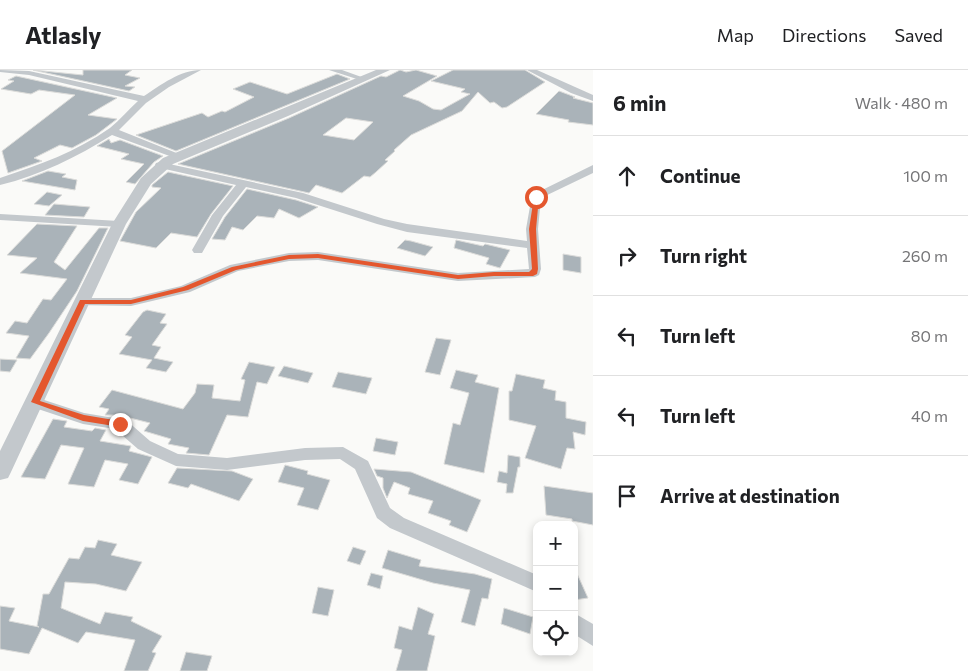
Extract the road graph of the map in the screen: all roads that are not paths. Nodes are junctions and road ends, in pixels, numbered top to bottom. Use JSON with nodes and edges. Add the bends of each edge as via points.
{"nodes":[{"id":1,"x":0,"y":70,"type":"edge"},
{"id":2,"x":197,"y":70,"type":"edge"},
{"id":3,"x":333,"y":70,"type":"edge"},
{"id":4,"x":385,"y":70,"type":"edge"},
{"id":5,"x":531,"y":70,"type":"edge"},
{"id":6,"x":363,"y":79,"type":"junction"},
{"id":7,"x":593,"y":98,"type":"edge"},
{"id":8,"x":143,"y":101,"type":"junction"},
{"id":9,"x":114,"y":129,"type":"junction"},
{"id":10,"x":179,"y":156,"type":"junction"},
{"id":11,"x":160,"y":166,"type":"junction"},
{"id":12,"x":593,"y":168,"type":"edge"},
{"id":13,"x":0,"y":182,"type":"edge"},
{"id":14,"x":244,"y":182,"type":"junction"},
{"id":15,"x":0,"y":217,"type":"edge"},
{"id":16,"x":119,"y":224,"type":"junction"},
{"id":17,"x":533,"y":245,"type":"junction"},
{"id":18,"x":198,"y":250,"type":"dead end"},
{"id":19,"x":83,"y":302,"type":"junction"},
{"id":20,"x":36,"y":402,"type":"junction"},
{"id":21,"x":0,"y":472,"type":"edge"},
{"id":22,"x":533,"y":582,"type":"edge"},
{"id":23,"x":578,"y":625,"type":"edge"},
{"id":24,"x":593,"y":636,"type":"edge"}],
"edges":[{"from":1,"to":8,"type":"street","via":[[29,73]]},
{"from":2,"to":8,"type":"street"},
{"from":3,"to":6,"type":"street"},
{"from":4,"to":6,"type":"street"},
{"from":5,"to":7,"type":"street"},
{"from":6,"to":10,"type":"street"},
{"from":8,"to":9,"type":"street"},
{"from":9,"to":10,"type":"street","via":[[114,132]]},
{"from":9,"to":13,"type":"street","via":[[78,152]]},
{"from":10,"to":11,"type":"street"},
{"from":11,"to":14,"type":"street"},
{"from":11,"to":16,"type":"street","via":[[142,184],[134,203]]},
{"from":12,"to":17,"type":"street","via":[[536,197]]},
{"from":14,"to":17,"type":"street","via":[[299,195],[398,226]]},
{"from":14,"to":18,"type":"street","via":[[218,215]]},
{"from":15,"to":16,"type":"street"},
{"from":16,"to":19,"type":"street"},
{"from":17,"to":19,"type":"street","via":[[535,269],[530,274],[458,277],[318,256],[289,257],[234,268],[185,289],[131,302]]},
{"from":19,"to":20,"type":"street"},
{"from":20,"to":21,"type":"street"},
{"from":20,"to":22,"type":"street","via":[[83,418],[120,424],[144,445],[176,460],[227,464],[305,454],[343,453],[362,465],[383,513],[398,523]]},
{"from":23,"to":24,"type":"street"}]}
